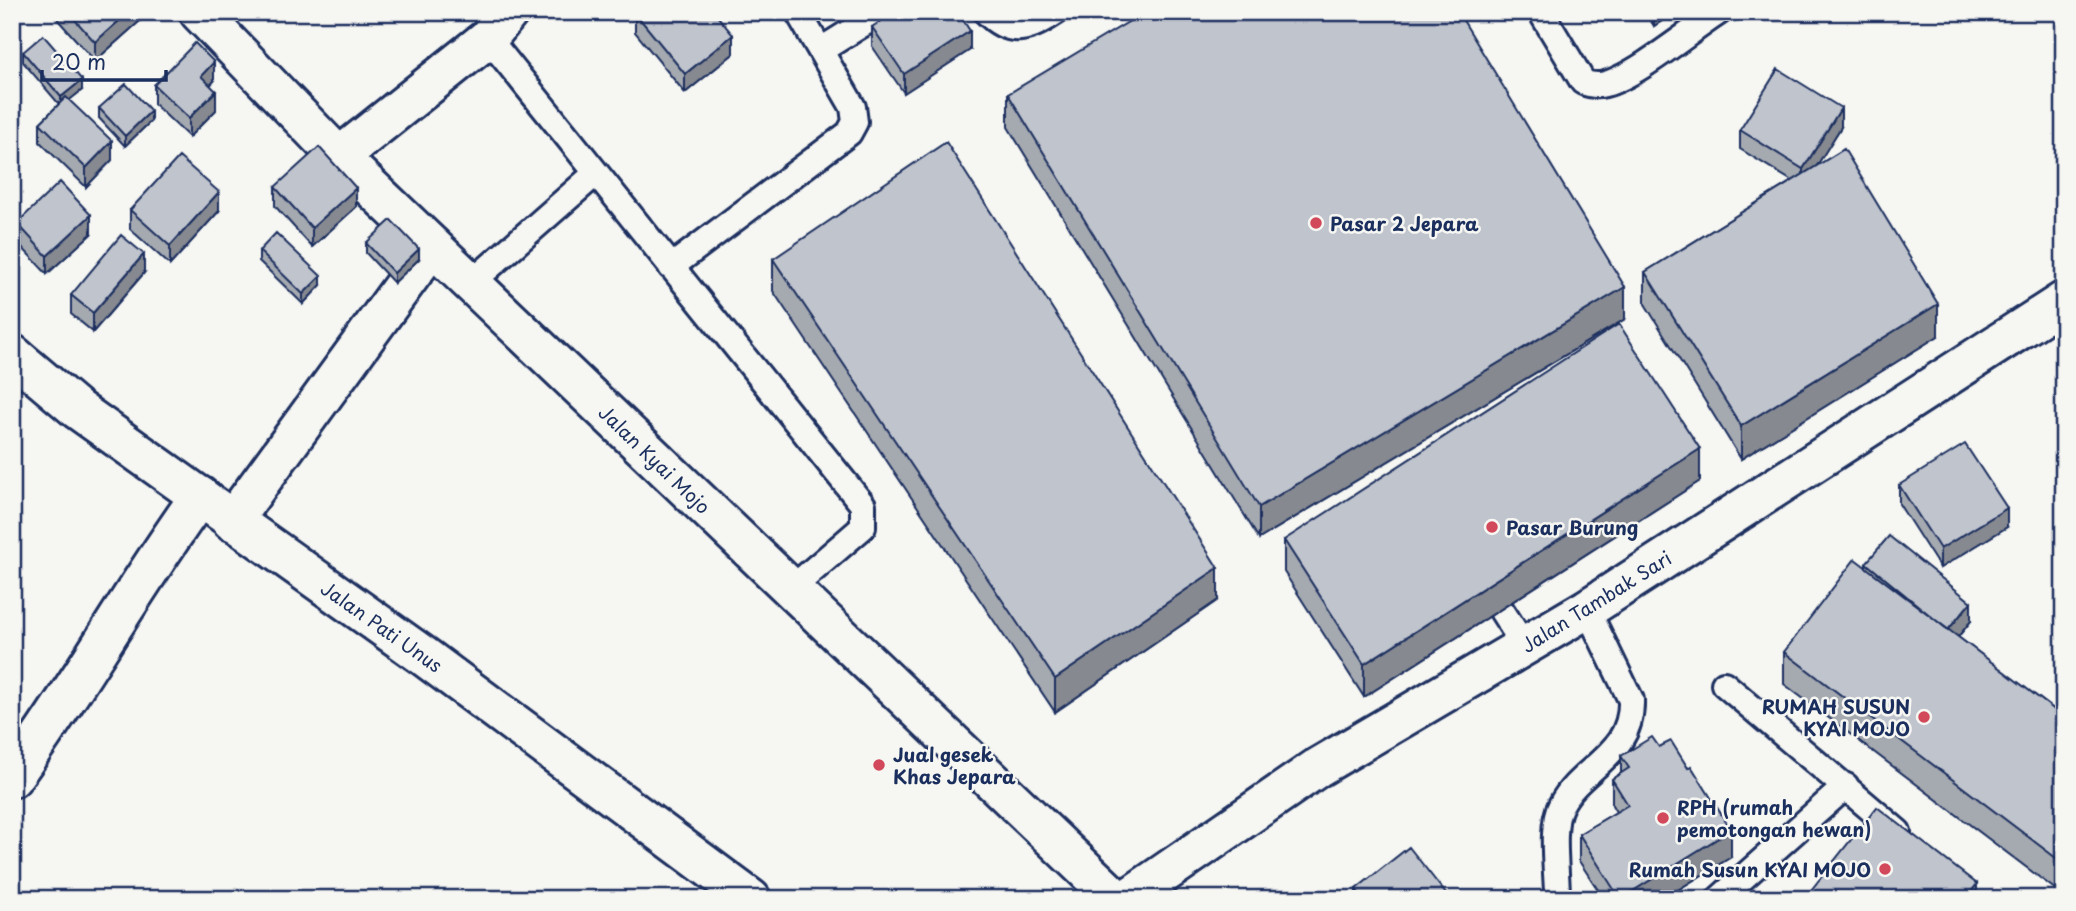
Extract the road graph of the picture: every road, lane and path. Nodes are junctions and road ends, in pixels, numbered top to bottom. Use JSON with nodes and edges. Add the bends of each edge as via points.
{"nodes":[{"id":1,"x":199,"y":12,"type":"edge"},
{"id":2,"x":798,"y":12,"type":"edge"},
{"id":3,"x":882,"y":12,"type":"edge"},
{"id":4,"x":986,"y":12,"type":"edge"},
{"id":5,"x":1056,"y":12,"type":"edge"},
{"id":6,"x":1541,"y":12,"type":"edge"},
{"id":7,"x":1719,"y":12,"type":"edge"},
{"id":8,"x":498,"y":25,"type":"edge"},
{"id":9,"x":821,"y":50,"type":"junction"},
{"id":10,"x":339,"y":157,"type":"junction"},
{"id":11,"x":595,"y":174,"type":"junction"},
{"id":12,"x":432,"y":246,"type":"junction"},
{"id":13,"x":671,"y":267,"type":"junction"},
{"id":14,"x":471,"y":283,"type":"junction"},
{"id":15,"x":2064,"y":301,"type":"edge"},
{"id":16,"x":12,"y":354,"type":"edge"},
{"id":17,"x":200,"y":496,"type":"junction"},
{"id":18,"x":232,"y":521,"type":"junction"},
{"id":19,"x":791,"y":589,"type":"junction"},
{"id":20,"x":1587,"y":608,"type":"junction"},
{"id":21,"x":1502,"y":611,"type":"edge"},
{"id":22,"x":1525,"y":647,"type":"junction"},
{"id":23,"x":1724,"y":684,"type":"dead end"},
{"id":24,"x":12,"y":778,"type":"edge"},
{"id":25,"x":1846,"y":786,"type":"junction"},
{"id":26,"x":1916,"y":847,"type":"edge"},
{"id":27,"x":1557,"y":896,"type":"dead end"},
{"id":28,"x":751,"y":899,"type":"edge"},
{"id":29,"x":1116,"y":899,"type":"edge"},
{"id":30,"x":1127,"y":899,"type":"edge"},
{"id":31,"x":1719,"y":899,"type":"edge"}],
"edges":[{"from":1,"to":10,"type":"street","name":"Jalan Kyai Mojo"},
{"from":2,"to":9,"type":"lane"},
{"from":3,"to":9,"type":"lane"},
{"from":4,"to":5,"type":"lane","via":[[1008,27],[1030,29]]},
{"from":6,"to":7,"type":"lane","via":[[1583,82],[1594,85],[1631,71]]},
{"from":8,"to":10,"type":"street"},
{"from":8,"to":11,"type":"lane"},
{"from":9,"to":13,"type":"lane","via":[[853,107],[855,122],[849,133]]},
{"from":10,"to":12,"type":"street","name":"Jalan Kyai Mojo"},
{"from":11,"to":13,"type":"lane"},
{"from":11,"to":14,"type":"lane"},
{"from":12,"to":14,"type":"street","name":"Jalan Kyai Mojo"},
{"from":12,"to":18,"type":"street"},
{"from":13,"to":19,"type":"lane","via":[[863,505],[863,527],[856,536]]},
{"from":14,"to":19,"type":"street","name":"Jalan Kyai Mojo"},
{"from":15,"to":20,"type":"street","name":"Jalan Tambak Sari"},
{"from":16,"to":17,"type":"street","name":"Jalan Pati Unus","via":[[77,409]]},
{"from":17,"to":18,"type":"street","name":"Jalan Pati Unus"},
{"from":17,"to":24,"type":"street"},
{"from":18,"to":28,"type":"street","name":"Jalan Pati Unus","via":[[425,657]]},
{"from":19,"to":29,"type":"street","name":"Jalan Kyai Mojo"},
{"from":20,"to":22,"type":"street","name":"Jalan Tambak Sari"},
{"from":20,"to":27,"type":"lane","via":[[1631,700],[1632,714],[1614,749],[1562,802],[1556,818]]},
{"from":21,"to":22,"type":"lane"},
{"from":22,"to":30,"type":"street","name":"Jalan Tambak Sari","via":[[1317,768]]},
{"from":23,"to":25,"type":"lane"},
{"from":25,"to":26,"type":"lane"},
{"from":25,"to":31,"type":"lane"}]}
